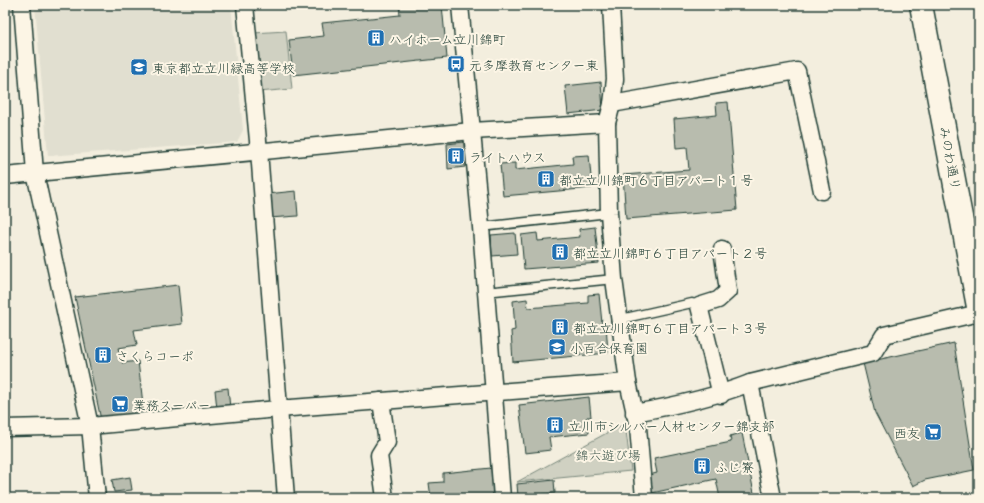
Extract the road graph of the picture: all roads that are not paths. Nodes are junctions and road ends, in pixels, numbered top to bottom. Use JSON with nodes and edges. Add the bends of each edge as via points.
{"nodes":[{"id":1,"x":22,"y":5,"type":"edge"},
{"id":2,"x":245,"y":5,"type":"edge"},
{"id":3,"x":460,"y":5,"type":"edge"},
{"id":4,"x":611,"y":5,"type":"edge"},
{"id":5,"x":921,"y":5,"type":"edge"},
{"id":6,"x":612,"y":104,"type":"junction"},
{"id":7,"x":606,"y":123,"type":"junction"},
{"id":8,"x":472,"y":131,"type":"junction"},
{"id":9,"x":259,"y":151,"type":"junction"},
{"id":10,"x":35,"y":173,"type":"junction"},
{"id":11,"x":5,"y":176,"type":"edge"},
{"id":12,"x":822,"y":191,"type":"dead end"},
{"id":13,"x":609,"y":213,"type":"junction"},
{"id":14,"x":481,"y":227,"type":"junction"},
{"id":15,"x":722,"y":249,"type":"dead end"},
{"id":16,"x":976,"y":257,"type":"edge"},
{"id":17,"x":614,"y":280,"type":"junction"},
{"id":18,"x":485,"y":292,"type":"junction"},
{"id":19,"x":699,"y":306,"type":"junction"},
{"id":20,"x":979,"y":312,"type":"edge"},
{"id":21,"x":621,"y":319,"type":"junction"},
{"id":22,"x":628,"y":382,"type":"junction"},
{"id":23,"x":750,"y":383,"type":"junction"},
{"id":24,"x":493,"y":392,"type":"junction"},
{"id":25,"x":721,"y":395,"type":"junction"},
{"id":26,"x":381,"y":400,"type":"junction"},
{"id":27,"x":278,"y":409,"type":"junction"},
{"id":28,"x":634,"y":413,"type":"junction"},
{"id":29,"x":90,"y":426,"type":"junction"},
{"id":30,"x":5,"y":428,"type":"edge"},
{"id":31,"x":97,"y":498,"type":"edge"},
{"id":32,"x":286,"y":498,"type":"edge"},
{"id":33,"x":386,"y":498,"type":"edge"},
{"id":34,"x":502,"y":498,"type":"edge"},
{"id":35,"x":644,"y":498,"type":"edge"},
{"id":36,"x":773,"y":498,"type":"edge"}],
"edges":[{"from":1,"to":10,"type":"street"},
{"from":2,"to":9,"type":"street"},
{"from":3,"to":8,"type":"street"},
{"from":4,"to":6,"type":"street","via":[[615,79]]},
{"from":5,"to":16,"type":"street","name":"みのわ通り"},
{"from":6,"to":7,"type":"street"},
{"from":6,"to":12,"type":"street","via":[[797,71]]},
{"from":7,"to":8,"type":"street"},
{"from":7,"to":13,"type":"street"},
{"from":8,"to":9,"type":"street"},
{"from":8,"to":14,"type":"street"},
{"from":9,"to":10,"type":"street"},
{"from":9,"to":27,"type":"street"},
{"from":10,"to":11,"type":"street"},
{"from":10,"to":29,"type":"street"},
{"from":13,"to":14,"type":"lane"},
{"from":13,"to":17,"type":"street"},
{"from":14,"to":18,"type":"street"},
{"from":15,"to":19,"type":"street","via":[[728,291],[718,300]]},
{"from":16,"to":20,"type":"street","name":"みのわ通り"},
{"from":17,"to":18,"type":"lane"},
{"from":17,"to":21,"type":"street"},
{"from":18,"to":24,"type":"street"},
{"from":19,"to":21,"type":"lane","via":[[692,303]]},
{"from":19,"to":25,"type":"street"},
{"from":20,"to":23,"type":"street","via":[[884,335],[873,353]]},
{"from":21,"to":22,"type":"street"},
{"from":22,"to":24,"type":"street"},
{"from":22,"to":28,"type":"street"},
{"from":23,"to":25,"type":"street"},
{"from":23,"to":36,"type":"street"},
{"from":24,"to":26,"type":"street"},
{"from":24,"to":34,"type":"street"},
{"from":25,"to":28,"type":"street"},
{"from":26,"to":27,"type":"street"},
{"from":26,"to":33,"type":"street","via":[[387,442],[379,455]]},
{"from":27,"to":29,"type":"street"},
{"from":27,"to":32,"type":"street"},
{"from":28,"to":35,"type":"street","via":[[638,427]]},
{"from":29,"to":30,"type":"street"},
{"from":29,"to":31,"type":"street"}]}
